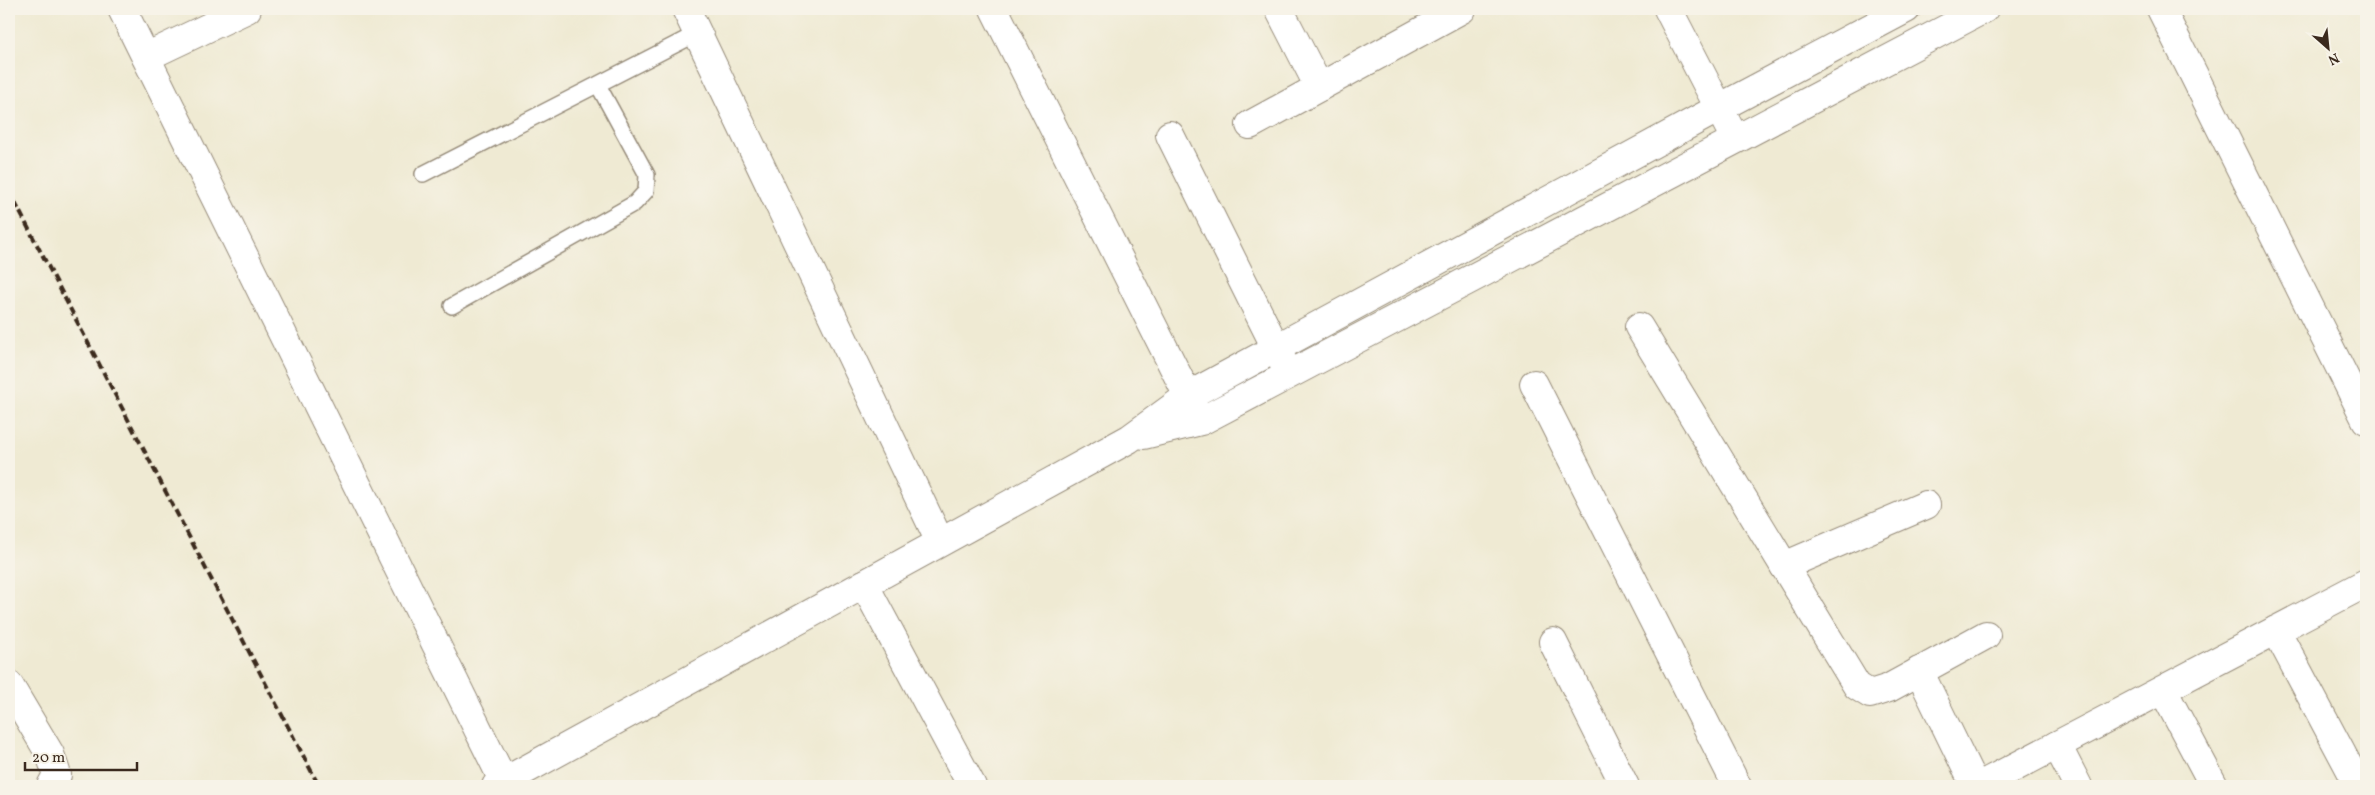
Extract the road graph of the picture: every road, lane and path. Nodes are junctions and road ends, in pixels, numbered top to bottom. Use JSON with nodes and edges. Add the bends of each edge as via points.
{"nodes":[{"id":1,"x":122,"y":9,"type":"edge"},
{"id":2,"x":248,"y":9,"type":"edge"},
{"id":3,"x":686,"y":9,"type":"edge"},
{"id":4,"x":994,"y":9,"type":"edge"},
{"id":5,"x":1278,"y":9,"type":"edge"},
{"id":6,"x":1462,"y":9,"type":"edge"},
{"id":7,"x":1668,"y":9,"type":"edge"},
{"id":8,"x":1906,"y":9,"type":"edge"},
{"id":9,"x":1984,"y":9,"type":"edge"},
{"id":10,"x":2161,"y":9,"type":"edge"},
{"id":11,"x":698,"y":33,"type":"junction"},
{"id":12,"x":146,"y":57,"type":"junction"},
{"id":13,"x":598,"y":85,"type":"junction"},
{"id":14,"x":1318,"y":87,"type":"junction"},
{"id":15,"x":1719,"y":108,"type":"junction"},
{"id":16,"x":1250,"y":125,"type":"dead end"},
{"id":17,"x":1170,"y":135,"type":"dead end"},
{"id":18,"x":1735,"y":139,"type":"junction"},
{"id":19,"x":423,"y":174,"type":"dead end"},
{"id":20,"x":452,"y":306,"type":"dead end"},
{"id":21,"x":1639,"y":327,"type":"dead end"},
{"id":22,"x":1276,"y":348,"type":"junction"},
{"id":23,"x":1289,"y":373,"type":"junction"},
{"id":24,"x":1534,"y":384,"type":"dead end"},
{"id":25,"x":1188,"y":396,"type":"junction"},
{"id":26,"x":1201,"y":420,"type":"junction"},
{"id":27,"x":2366,"y":420,"type":"edge"},
{"id":28,"x":1129,"y":439,"type":"junction"},
{"id":29,"x":1926,"y":505,"type":"dead end"},
{"id":30,"x":940,"y":542,"type":"junction"},
{"id":31,"x":1784,"y":566,"type":"junction"},
{"id":32,"x":2366,"y":583,"type":"edge"},
{"id":33,"x":864,"y":584,"type":"junction"},
{"id":34,"x":2276,"y":630,"type":"junction"},
{"id":35,"x":1986,"y":635,"type":"dead end"},
{"id":36,"x":1554,"y":642,"type":"dead end"},
{"id":37,"x":1919,"y":671,"type":"junction"},
{"id":38,"x":9,"y":685,"type":"edge"},
{"id":39,"x":2163,"y":690,"type":"junction"},
{"id":40,"x":2057,"y":745,"type":"junction"},
{"id":41,"x":500,"y":784,"type":"edge"},
{"id":42,"x":51,"y":786,"type":"edge"},
{"id":43,"x":972,"y":786,"type":"edge"},
{"id":44,"x":1625,"y":786,"type":"edge"},
{"id":45,"x":1737,"y":786,"type":"edge"},
{"id":46,"x":1977,"y":786,"type":"edge"},
{"id":47,"x":2078,"y":786,"type":"edge"},
{"id":48,"x":2214,"y":786,"type":"edge"},
{"id":49,"x":2359,"y":786,"type":"edge"}],
"edges":[{"from":1,"to":12,"type":"main road"},
{"from":2,"to":12,"type":"main road"},
{"from":3,"to":11,"type":"main road"},
{"from":4,"to":25,"type":"main road"},
{"from":5,"to":14,"type":"main road"},
{"from":6,"to":14,"type":"main road"},
{"from":7,"to":15,"type":"main road"},
{"from":8,"to":15,"type":"main road"},
{"from":9,"to":18,"type":"main road"},
{"from":10,"to":27,"type":"main road"},
{"from":11,"to":13,"type":"lane"},
{"from":11,"to":30,"type":"main road"},
{"from":12,"to":41,"type":"main road"},
{"from":13,"to":19,"type":"lane"},
{"from":13,"to":20,"type":"lane","via":[[648,175],[646,191],[635,203]]},
{"from":14,"to":16,"type":"main road"},
{"from":15,"to":18,"type":"main road"},
{"from":15,"to":22,"type":"main road"},
{"from":17,"to":22,"type":"main road"},
{"from":18,"to":23,"type":"main road"},
{"from":21,"to":31,"type":"main road"},
{"from":22,"to":23,"type":"main road"},
{"from":22,"to":25,"type":"main road"},
{"from":23,"to":26,"type":"main road"},
{"from":24,"to":45,"type":"main road"},
{"from":25,"to":26,"type":"main road"},
{"from":25,"to":28,"type":"main road"},
{"from":26,"to":28,"type":"main road"},
{"from":28,"to":30,"type":"main road"},
{"from":29,"to":31,"type":"main road"},
{"from":30,"to":33,"type":"main road"},
{"from":31,"to":37,"type":"main road","via":[[1857,686],[1870,694],[1889,688]]},
{"from":32,"to":34,"type":"main road"},
{"from":33,"to":41,"type":"main road"},
{"from":33,"to":43,"type":"main road"},
{"from":34,"to":39,"type":"main road"},
{"from":34,"to":49,"type":"main road"},
{"from":35,"to":37,"type":"main road"},
{"from":36,"to":44,"type":"main road"},
{"from":37,"to":46,"type":"main road"},
{"from":38,"to":42,"type":"main road","via":[[50,754],[57,775]]},
{"from":39,"to":40,"type":"main road"},
{"from":39,"to":48,"type":"main road"},
{"from":40,"to":46,"type":"main road"},
{"from":40,"to":47,"type":"main road"}]}
